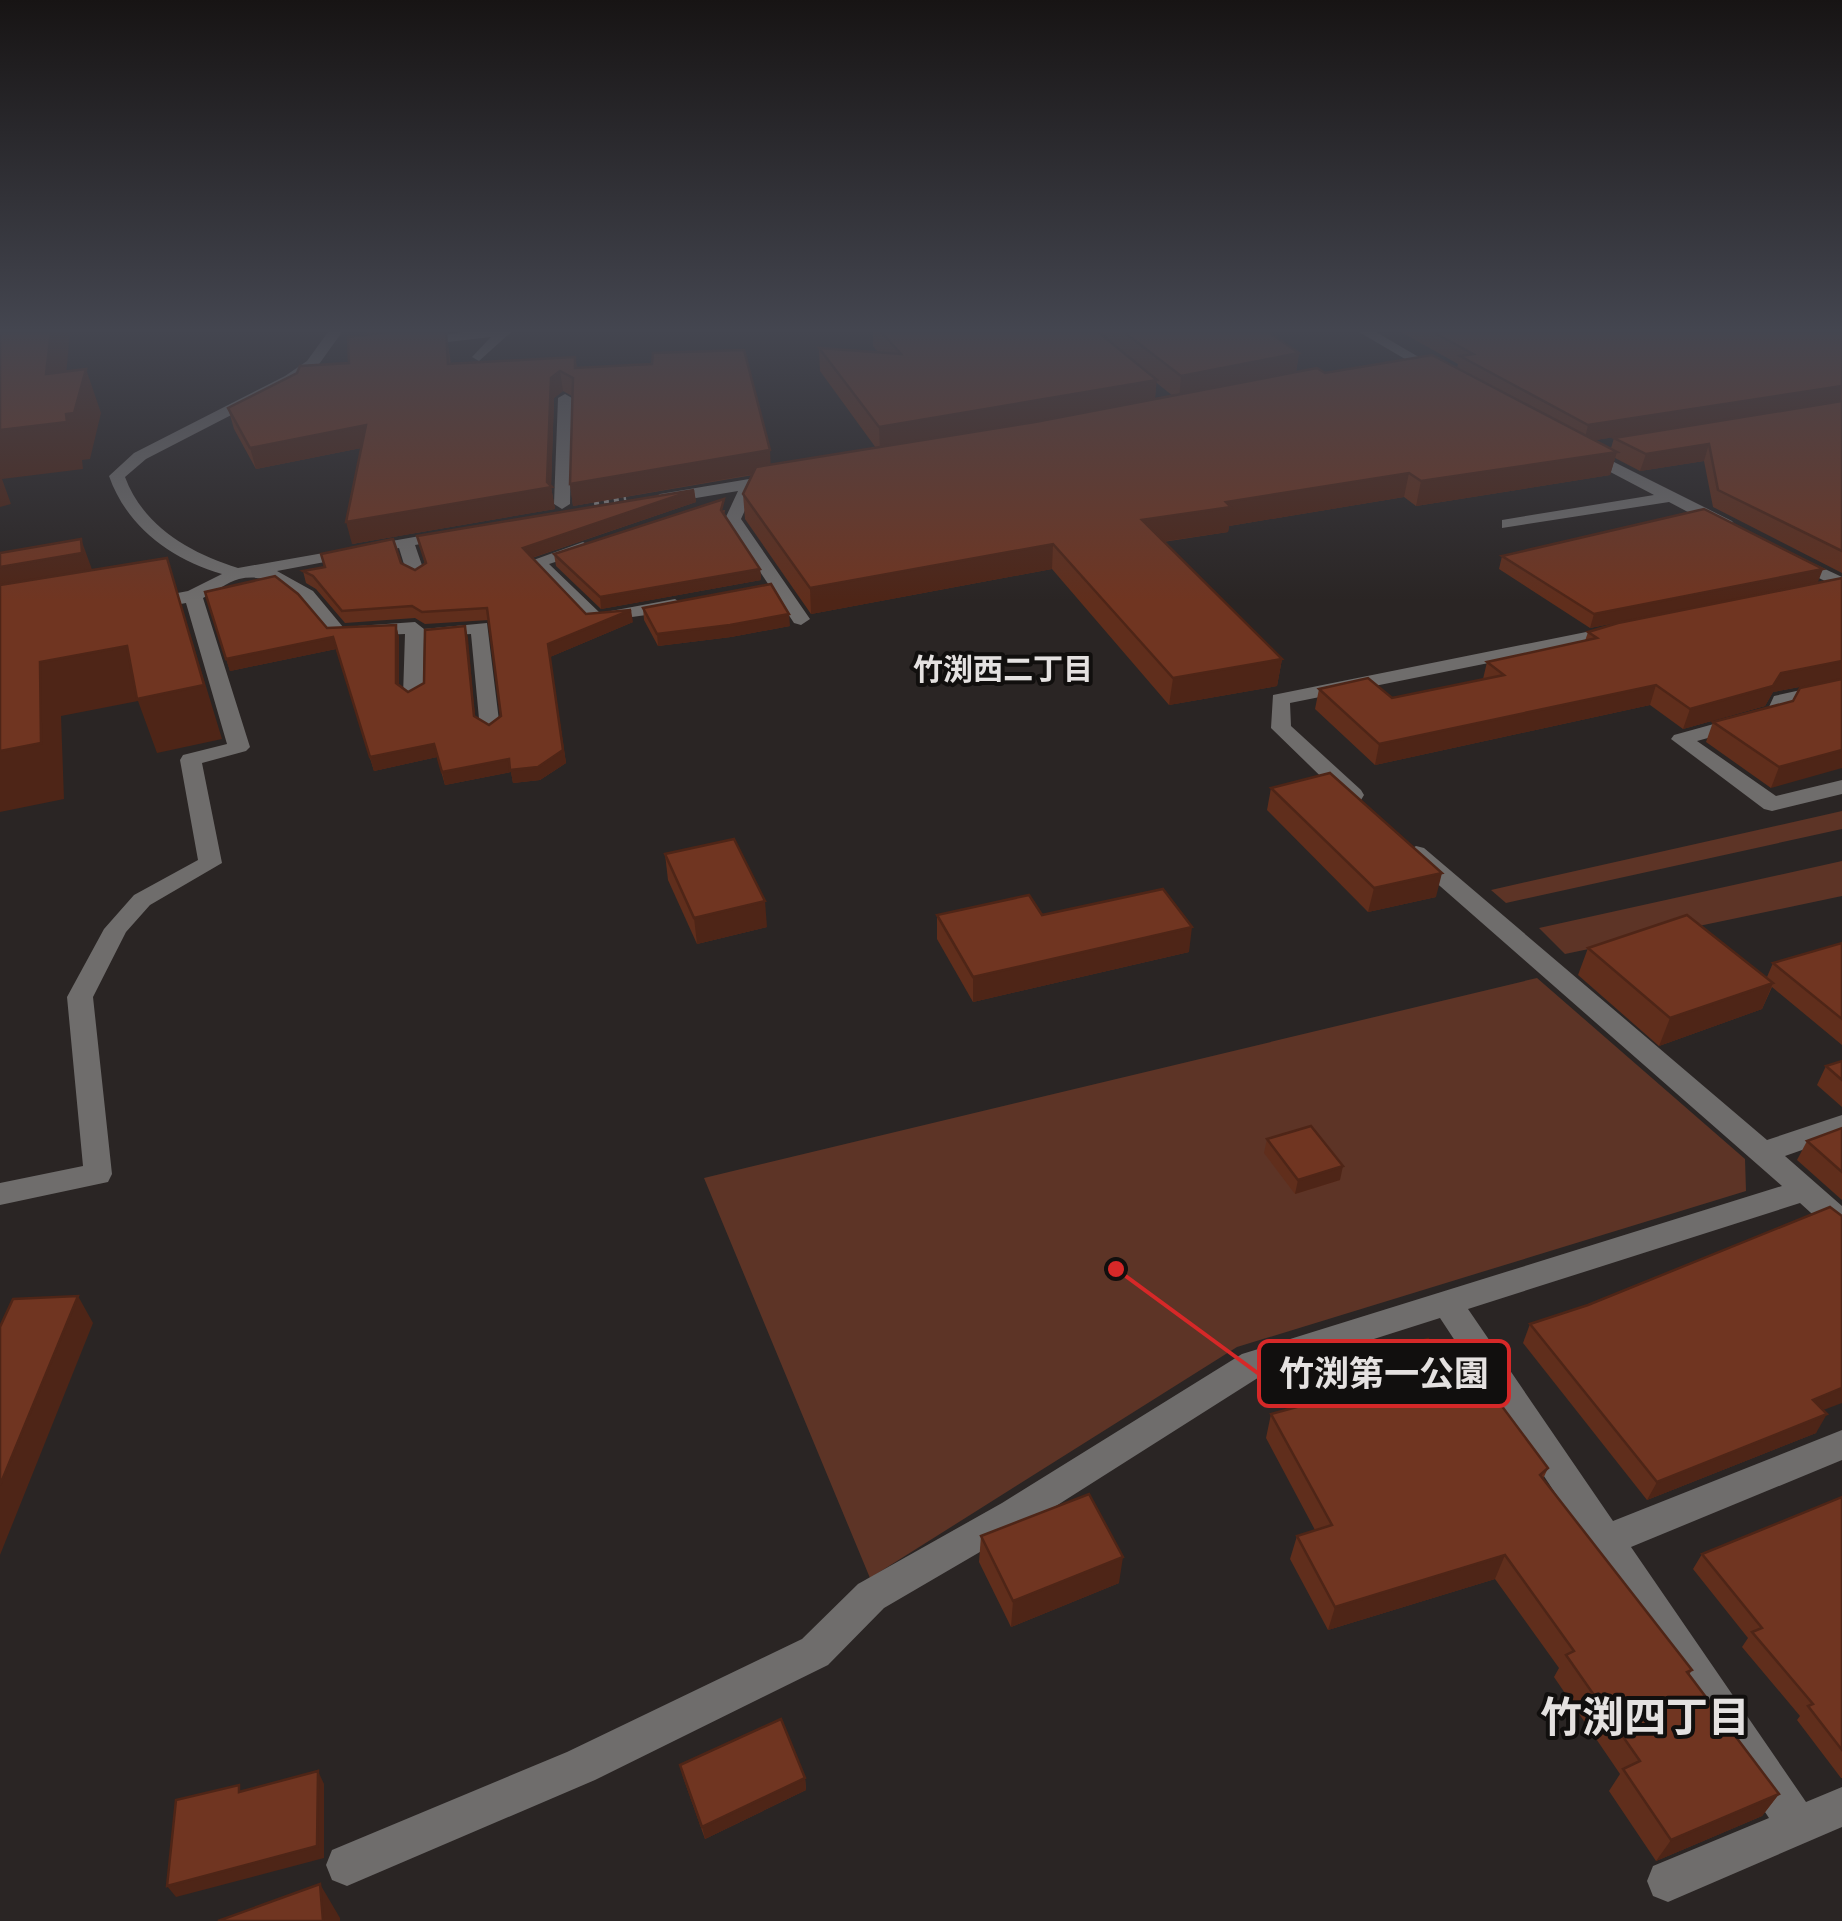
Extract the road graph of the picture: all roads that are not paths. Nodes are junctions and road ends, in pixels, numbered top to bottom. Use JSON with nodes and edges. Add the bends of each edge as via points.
{"nodes":[{"id":1,"x":207,"y":422,"type":"edge"},
{"id":2,"x":566,"y":422,"type":"edge"},
{"id":3,"x":1620,"y":444,"type":"edge"},
{"id":4,"x":805,"y":475,"type":"edge"},
{"id":5,"x":745,"y":493,"type":"junction"},
{"id":6,"x":1670,"y":497,"type":"junction"},
{"id":7,"x":635,"y":500,"type":"edge"},
{"id":8,"x":568,"y":510,"type":"edge"},
{"id":9,"x":670,"y":518,"type":"edge"},
{"id":10,"x":1508,"y":524,"type":"dead end"},
{"id":11,"x":462,"y":532,"type":"edge"},
{"id":12,"x":1739,"y":532,"type":"edge"},
{"id":13,"x":405,"y":541,"type":"junction"},
{"id":14,"x":594,"y":543,"type":"edge"},
{"id":15,"x":1773,"y":549,"type":"edge"},
{"id":16,"x":238,"y":573,"type":"junction"},
{"id":17,"x":416,"y":574,"type":"edge"},
{"id":18,"x":1842,"y":586,"type":"edge"},
{"id":19,"x":1803,"y":594,"type":"edge"},
{"id":20,"x":193,"y":596,"type":"junction"},
{"id":21,"x":688,"y":602,"type":"edge"},
{"id":22,"x":135,"y":607,"type":"edge"},
{"id":23,"x":801,"y":619,"type":"dead end"},
{"id":24,"x":1648,"y":626,"type":"edge"},
{"id":25,"x":412,"y":635,"type":"junction"},
{"id":26,"x":1842,"y":687,"type":"edge"},
{"id":27,"x":413,"y":696,"type":"edge"},
{"id":28,"x":490,"y":729,"type":"edge"},
{"id":29,"x":1842,"y":787,"type":"edge"},
{"id":30,"x":1366,"y":806,"type":"edge"},
{"id":31,"x":1394,"y":832,"type":"edge"},
{"id":32,"x":1842,"y":1125,"type":"edge"},
{"id":33,"x":1764,"y":1152,"type":"junction"},
{"id":34,"x":1806,"y":1190,"type":"junction"},
{"id":35,"x":0,"y":1194,"type":"edge"},
{"id":36,"x":1842,"y":1223,"type":"edge"},
{"id":37,"x":1447,"y":1303,"type":"junction"},
{"id":38,"x":1842,"y":1446,"type":"edge"},
{"id":39,"x":1606,"y":1540,"type":"junction"},
{"id":40,"x":1842,"y":1807,"type":"edge"},
{"id":41,"x":1798,"y":1826,"type":"junction"},
{"id":42,"x":347,"y":1865,"type":"dead end"},
{"id":43,"x":1668,"y":1881,"type":"dead end"}],
"edges":[{"from":1,"to":16,"type":"street","via":[[140,456],[117,476],[122,497],[180,553]]},
{"from":2,"to":8,"type":"street"},
{"from":3,"to":6,"type":"street","via":[[1573,447]]},
{"from":4,"to":5,"type":"street"},
{"from":5,"to":7,"type":"street"},
{"from":5,"to":9,"type":"street"},
{"from":5,"to":23,"type":"street","via":[[733,519],[769,588]]},
{"from":6,"to":10,"type":"street"},
{"from":6,"to":12,"type":"street"},
{"from":11,"to":13,"type":"street"},
{"from":13,"to":16,"type":"street"},
{"from":13,"to":17,"type":"street"},
{"from":14,"to":21,"type":"street","via":[[537,562],[596,618]]},
{"from":15,"to":18,"type":"street"},
{"from":16,"to":20,"type":"street"},
{"from":16,"to":25,"type":"street","via":[[282,578],[337,633],[415,628]]},
{"from":18,"to":19,"type":"street"},
{"from":20,"to":22,"type":"street"},
{"from":20,"to":35,"type":"street","via":[[239,747],[191,760],[210,863],[142,900],[116,930],[80,998],[98,1174]]},
{"from":24,"to":30,"type":"street","via":[[1280,700],[1282,728]]},
{"from":25,"to":27,"type":"street"},
{"from":25,"to":28,"type":"street","via":[[480,627]]},
{"from":26,"to":29,"type":"street","via":[[1781,700],[1777,713],[1681,739],[1772,804]]},
{"from":31,"to":33,"type":"street","via":[[1506,937]]},
{"from":32,"to":33,"type":"street"},
{"from":33,"to":34,"type":"street"},
{"from":34,"to":36,"type":"street"},
{"from":34,"to":37,"type":"street"},
{"from":37,"to":39,"type":"street"},
{"from":37,"to":42,"type":"street","via":[[1253,1364],[871,1596],[815,1652],[581,1766]]},
{"from":38,"to":39,"type":"street"},
{"from":39,"to":41,"type":"street"},
{"from":40,"to":41,"type":"street"},
{"from":41,"to":43,"type":"street"}]}
